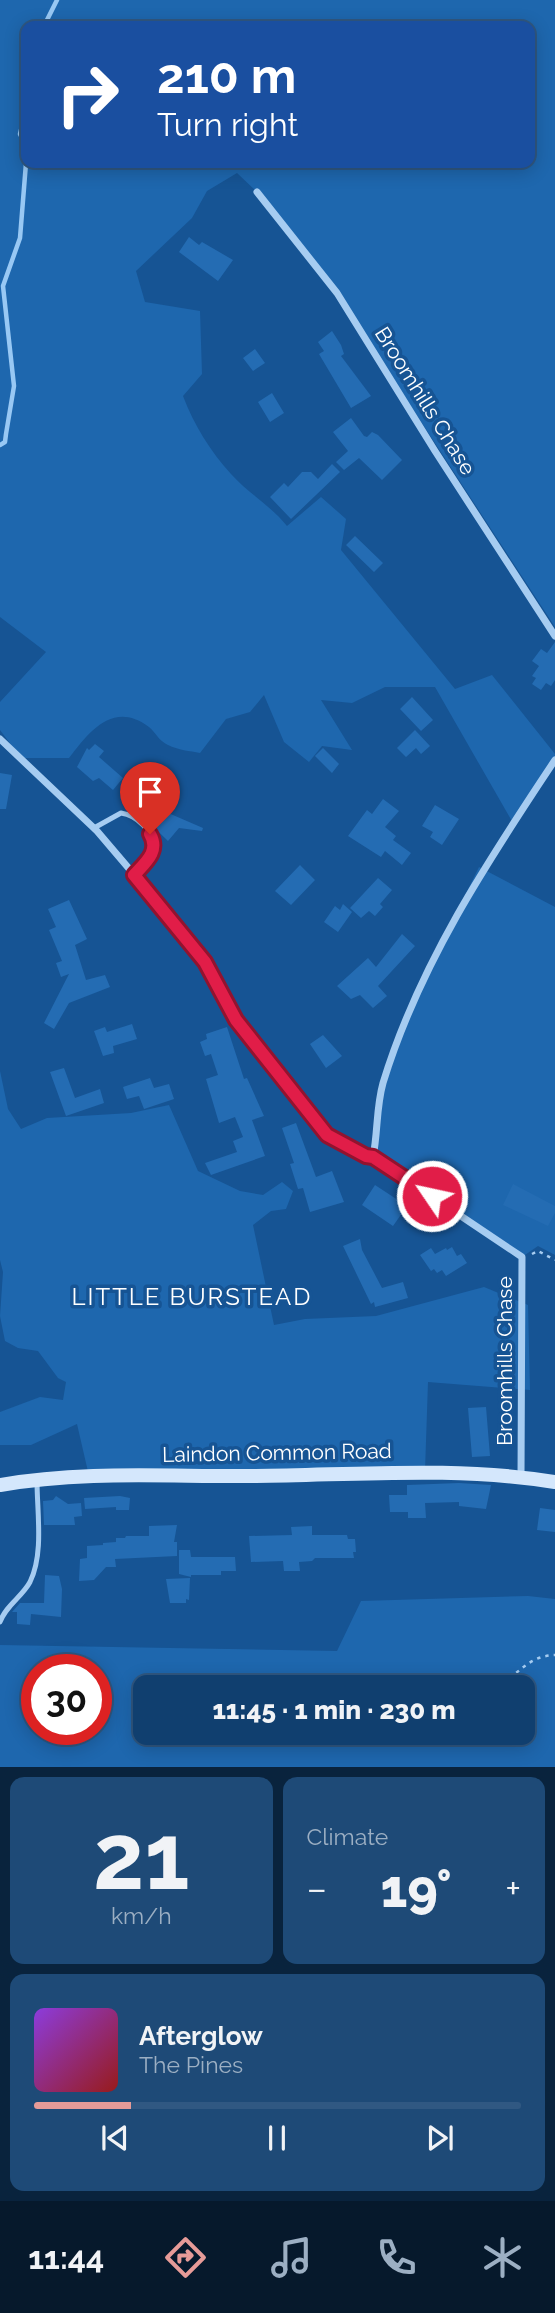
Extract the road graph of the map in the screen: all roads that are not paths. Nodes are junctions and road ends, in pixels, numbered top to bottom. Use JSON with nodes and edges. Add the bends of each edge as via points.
{"nodes":[{"id":1,"x":257,"y":192,"type":"dead end"},
{"id":2,"x":555,"y":635,"type":"edge"},
{"id":3,"x":0,"y":739,"type":"edge"},
{"id":4,"x":555,"y":760,"type":"edge"},
{"id":5,"x":94,"y":828,"type":"junction"},
{"id":6,"x":134,"y":875,"type":"junction"},
{"id":7,"x":373,"y":1157,"type":"junction"},
{"id":8,"x":521,"y":1477,"type":"junction"},
{"id":9,"x":37,"y":1478,"type":"junction"},
{"id":10,"x":555,"y":1482,"type":"edge"},
{"id":11,"x":0,"y":1485,"type":"edge"},
{"id":12,"x":0,"y":1622,"type":"edge"}],
"edges":[{"from":1,"to":2,"type":"street","name":"Broomhills Chase","via":[[337,293]]},
{"from":3,"to":5,"type":"street","name":"Broomhills Chase"},
{"from":4,"to":7,"type":"street","via":[[480,873],[412,1003],[383,1084]]},
{"from":5,"to":6,"type":"street","name":"Broomhills Chase"},
{"from":5,"to":6,"type":"lane","via":[[113,816],[127,814],[150,834],[153,853]]},
{"from":6,"to":7,"type":"street","name":"Broomhills Chase","via":[[205,962],[236,1020],[327,1135]]},
{"from":7,"to":8,"type":"street","name":"Broomhills Chase","via":[[522,1257]]},
{"from":8,"to":9,"type":"street","name":"Laindon Common Road","via":[[425,1471]]},
{"from":8,"to":10,"type":"street","name":"Laindon Common Road"},
{"from":9,"to":11,"type":"street","name":"Laindon Common Road"},
{"from":9,"to":12,"type":"lane","via":[[37,1556],[30,1582]]}]}
